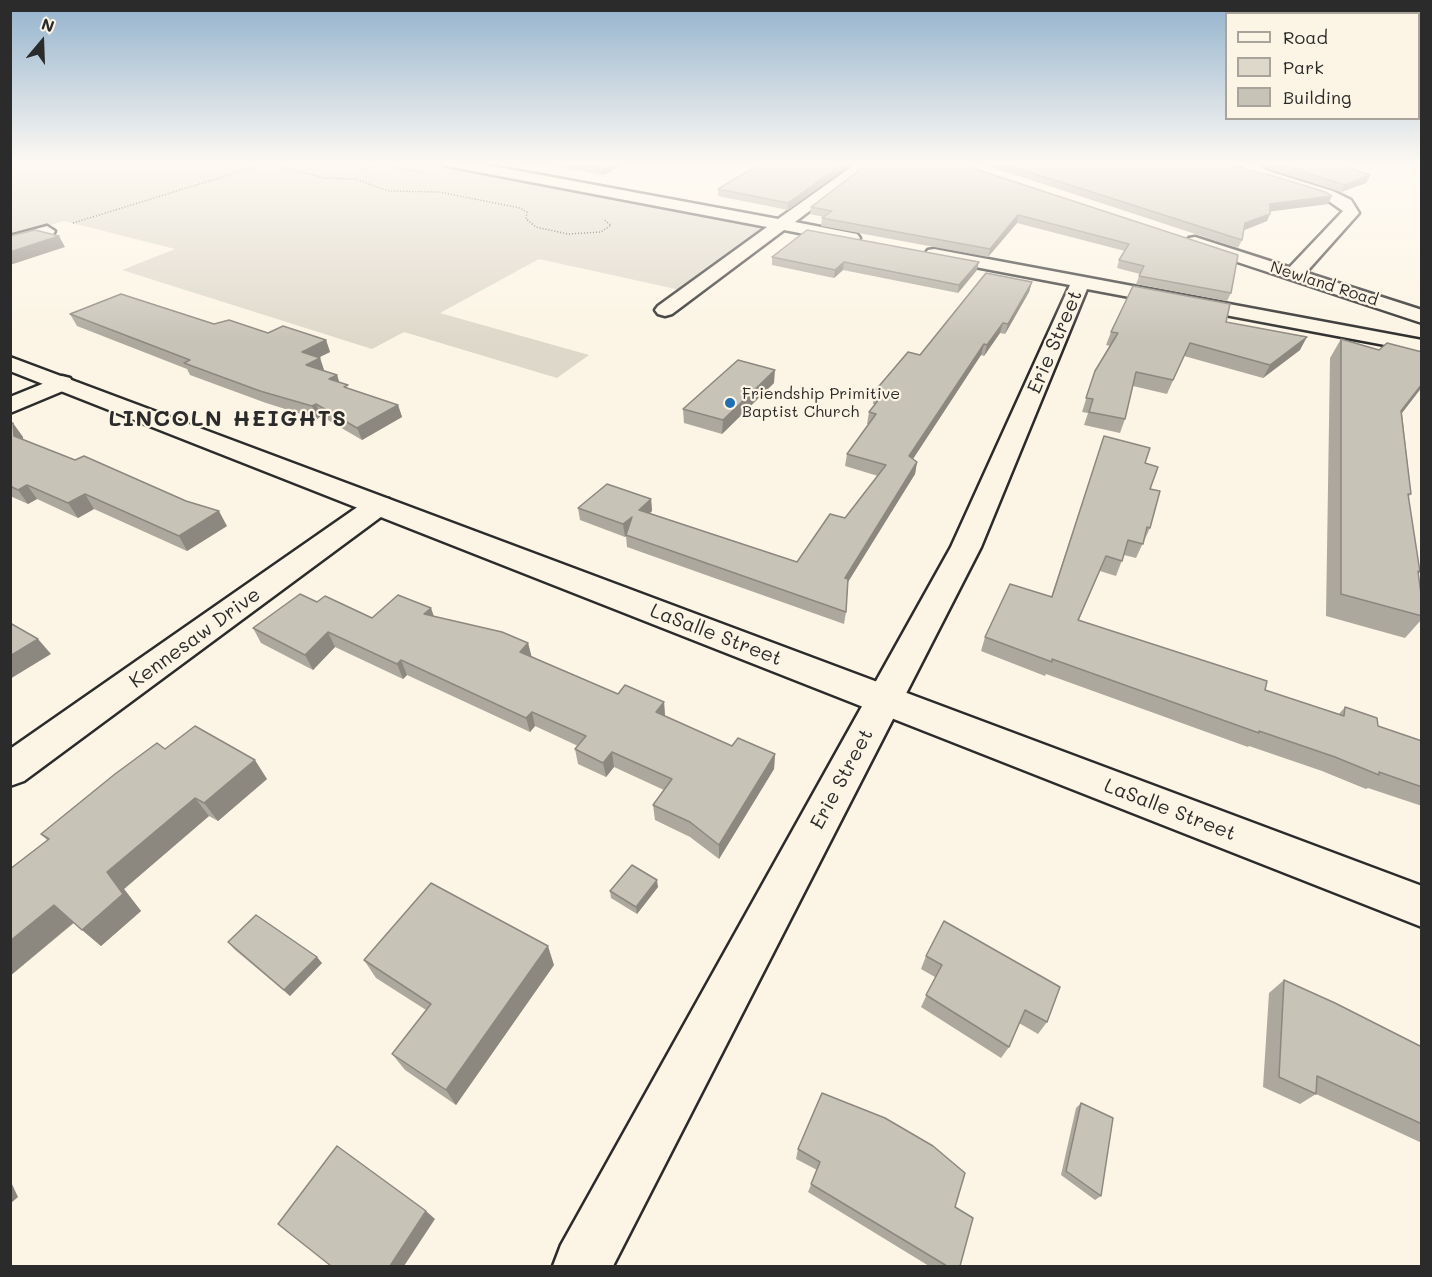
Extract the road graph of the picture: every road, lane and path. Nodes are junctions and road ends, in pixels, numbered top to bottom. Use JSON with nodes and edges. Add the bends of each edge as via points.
{"nodes":[{"id":1,"x":78,"y":222,"type":"edge"},
{"id":2,"x":531,"y":222,"type":"edge"},
{"id":3,"x":606,"y":222,"type":"edge"},
{"id":4,"x":764,"y":222,"type":"edge"},
{"id":5,"x":787,"y":222,"type":"edge"},
{"id":6,"x":1343,"y":222,"type":"edge"},
{"id":7,"x":782,"y":225,"type":"junction"},
{"id":8,"x":47,"y":231,"type":"joint"},
{"id":9,"x":1178,"y":236,"type":"edge"},
{"id":10,"x":874,"y":242,"type":"edge"},
{"id":11,"x":10,"y":243,"type":"edge"},
{"id":12,"x":920,"y":251,"type":"edge"},
{"id":13,"x":1294,"y":274,"type":"junction"},
{"id":14,"x":1081,"y":281,"type":"junction"},
{"id":15,"x":665,"y":310,"type":"dead end"},
{"id":16,"x":1422,"y":317,"type":"edge"},
{"id":17,"x":1422,"y":346,"type":"edge"},
{"id":18,"x":10,"y":363,"type":"edge"},
{"id":19,"x":62,"y":383,"type":"junction"},
{"id":20,"x":10,"y":406,"type":"edge"},
{"id":21,"x":380,"y":506,"type":"junction"},
{"id":22,"x":884,"y":700,"type":"junction"},
{"id":23,"x":10,"y":770,"type":"edge"},
{"id":24,"x":1422,"y":907,"type":"edge"},
{"id":25,"x":582,"y":1266,"type":"edge"}],
"edges":[{"from":1,"to":8,"type":"path"},
{"from":2,"to":3,"type":"path","via":[[547,231],[568,234],[601,232],[611,225]]},
{"from":4,"to":7,"type":"street"},
{"from":5,"to":7,"type":"street"},
{"from":6,"to":13,"type":"street"},
{"from":7,"to":10,"type":"street"},
{"from":7,"to":15,"type":"street"},
{"from":8,"to":11,"type":"street"},
{"from":9,"to":13,"type":"street","name":"Newland Road"},
{"from":12,"to":14,"type":"street"},
{"from":13,"to":16,"type":"street","name":"Newland Road"},
{"from":14,"to":17,"type":"street"},
{"from":14,"to":22,"type":"street","name":"Erie Street","via":[[966,547]]},
{"from":18,"to":19,"type":"street","name":"LaSalle Street"},
{"from":19,"to":20,"type":"street"},
{"from":19,"to":21,"type":"street","name":"LaSalle Street"},
{"from":21,"to":22,"type":"street","name":"LaSalle Street"},
{"from":21,"to":23,"type":"street","name":"Kennesaw Drive"},
{"from":22,"to":24,"type":"street","name":"LaSalle Street"},
{"from":22,"to":25,"type":"street","name":"Erie Street"}]}
